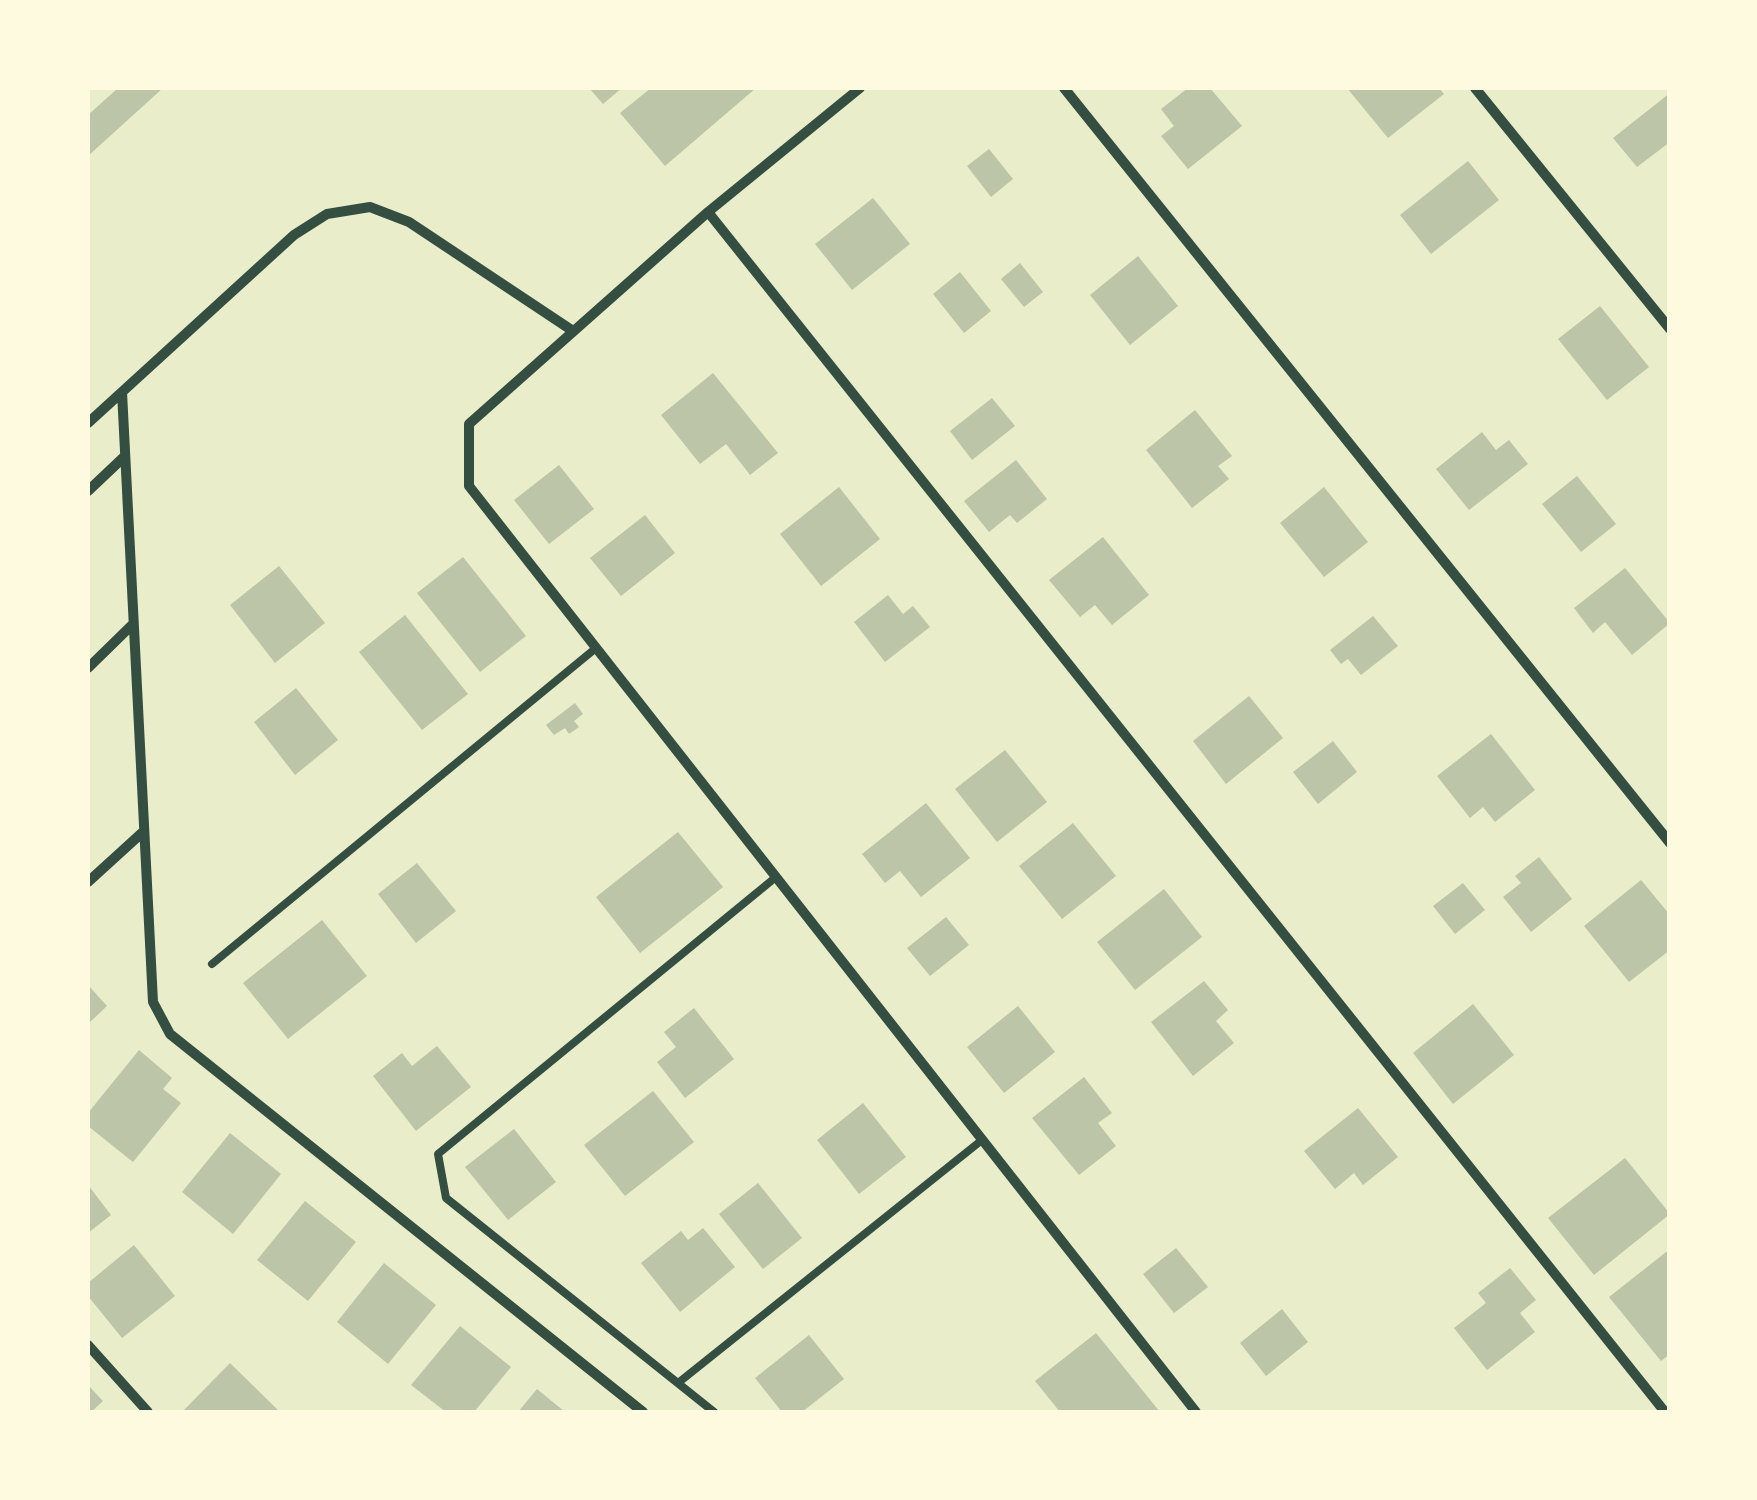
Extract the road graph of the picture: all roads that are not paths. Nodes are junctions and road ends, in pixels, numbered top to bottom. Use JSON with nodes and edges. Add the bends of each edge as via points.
{"nodes":[{"id":1,"x":860,"y":88,"type":"edge"},
{"id":2,"x":1064,"y":88,"type":"edge"},
{"id":3,"x":1474,"y":88,"type":"edge"},
{"id":4,"x":708,"y":212,"type":"junction"},
{"id":5,"x":1670,"y":329,"type":"edge"},
{"id":6,"x":574,"y":330,"type":"junction"},
{"id":7,"x":122,"y":392,"type":"junction"},
{"id":8,"x":88,"y":424,"type":"edge"},
{"id":9,"x":125,"y":456,"type":"junction"},
{"id":10,"x":88,"y":490,"type":"edge"},
{"id":11,"x":134,"y":624,"type":"junction"},
{"id":12,"x":596,"y":648,"type":"junction"},
{"id":13,"x":88,"y":668,"type":"edge"},
{"id":14,"x":144,"y":831,"type":"junction"},
{"id":15,"x":1670,"y":844,"type":"edge"},
{"id":16,"x":776,"y":878,"type":"junction"},
{"id":17,"x":88,"y":882,"type":"edge"},
{"id":18,"x":212,"y":964,"type":"dead end"},
{"id":19,"x":982,"y":1140,"type":"junction"},
{"id":20,"x":88,"y":1344,"type":"edge"},
{"id":21,"x":678,"y":1383,"type":"junction"},
{"id":22,"x":148,"y":1412,"type":"edge"},
{"id":23,"x":643,"y":1412,"type":"edge"},
{"id":24,"x":714,"y":1412,"type":"edge"},
{"id":25,"x":1196,"y":1412,"type":"edge"},
{"id":26,"x":1665,"y":1412,"type":"edge"}],
"edges":[{"from":1,"to":4,"type":"street"},
{"from":2,"to":15,"type":"street"},
{"from":3,"to":5,"type":"street"},
{"from":4,"to":6,"type":"street"},
{"from":4,"to":26,"type":"street"},
{"from":6,"to":7,"type":"street","via":[[409,222],[370,208],[327,214],[294,235]]},
{"from":6,"to":12,"type":"street","via":[[469,424],[469,486]]},
{"from":7,"to":8,"type":"street"},
{"from":7,"to":9,"type":"street"},
{"from":9,"to":10,"type":"street"},
{"from":9,"to":11,"type":"street"},
{"from":11,"to":13,"type":"street"},
{"from":11,"to":14,"type":"street"},
{"from":12,"to":16,"type":"street"},
{"from":12,"to":18,"type":"lane"},
{"from":14,"to":17,"type":"street"},
{"from":14,"to":23,"type":"street","via":[[153,1002],[170,1034]]},
{"from":16,"to":19,"type":"street"},
{"from":16,"to":21,"type":"lane","via":[[438,1154],[446,1198]]},
{"from":19,"to":21,"type":"lane"},
{"from":19,"to":25,"type":"street"},
{"from":20,"to":22,"type":"street"},
{"from":21,"to":24,"type":"lane"}]}
